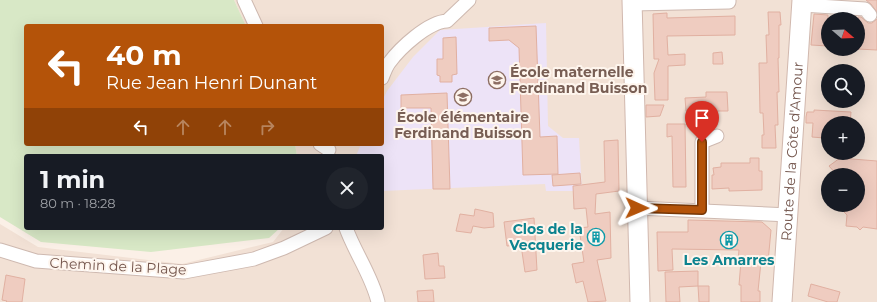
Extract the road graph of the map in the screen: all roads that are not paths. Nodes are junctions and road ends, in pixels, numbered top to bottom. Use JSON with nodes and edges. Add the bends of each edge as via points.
{"nodes":[{"id":1,"x":244,"y":0,"type":"edge"},
{"id":2,"x":470,"y":0,"type":"edge"},
{"id":3,"x":729,"y":0,"type":"edge"},
{"id":4,"x":684,"y":1,"type":"edge"},
{"id":5,"x":632,"y":2,"type":"edge"},
{"id":6,"x":802,"y":3,"type":"edge"},
{"id":7,"x":870,"y":15,"type":"dead end"},
{"id":8,"x":255,"y":24,"type":"edge"},
{"id":9,"x":384,"y":73,"type":"edge"},
{"id":10,"x":717,"y":136,"type":"dead end"},
{"id":11,"x":637,"y":208,"type":"junction"},
{"id":12,"x":702,"y":210,"type":"junction"},
{"id":13,"x":789,"y":215,"type":"junction"},
{"id":14,"x":322,"y":230,"type":"edge"},
{"id":15,"x":347,"y":230,"type":"edge"},
{"id":16,"x":0,"y":250,"type":"edge"},
{"id":17,"x":378,"y":302,"type":"edge"},
{"id":18,"x":640,"y":302,"type":"edge"},
{"id":19,"x":782,"y":302,"type":"edge"}],
"edges":[{"from":1,"to":8,"type":"street"},
{"from":2,"to":9,"type":"street","via":[[447,21],[440,21],[413,39],[388,64]]},
{"from":3,"to":4,"type":"street"},
{"from":4,"to":5,"type":"street"},
{"from":5,"to":11,"type":"main road"},
{"from":6,"to":7,"type":"street","via":[[865,10]]},
{"from":6,"to":13,"type":"main road","name":"Route de la Côte d'Amour"},
{"from":10,"to":12,"type":"street","via":[[702,142]]},
{"from":11,"to":12,"type":"street"},
{"from":11,"to":18,"type":"main road"},
{"from":12,"to":13,"type":"street"},
{"from":13,"to":19,"type":"main road","name":"Route de la Côte d'Amour"},
{"from":14,"to":16,"type":"street","name":"Chemin de la Plage","via":[[254,259],[184,272],[36,262]]},
{"from":15,"to":17,"type":"street","via":[[376,292]]}]}
